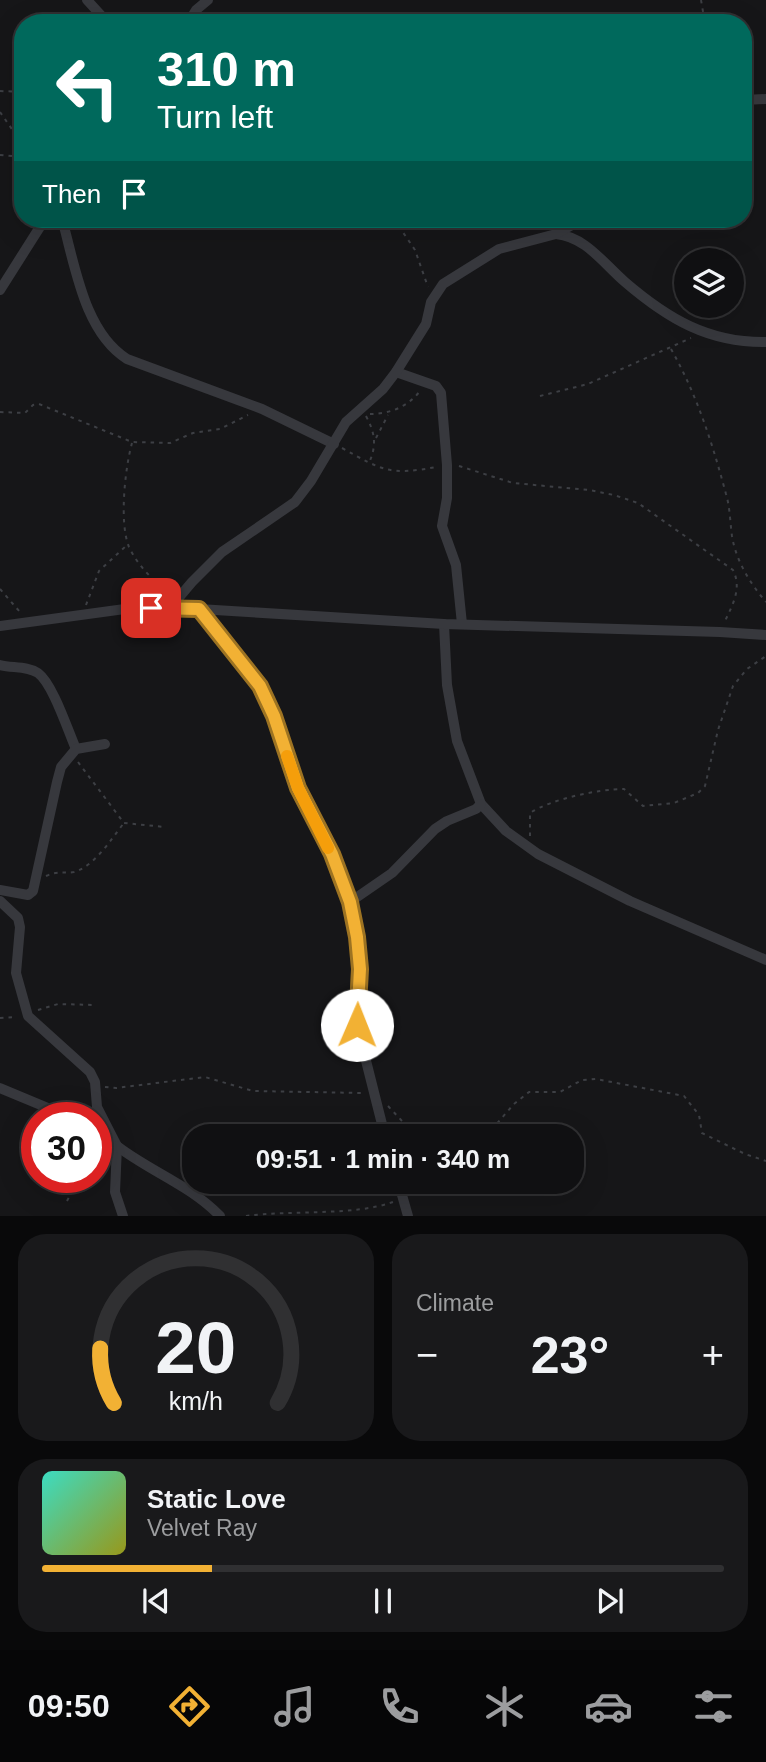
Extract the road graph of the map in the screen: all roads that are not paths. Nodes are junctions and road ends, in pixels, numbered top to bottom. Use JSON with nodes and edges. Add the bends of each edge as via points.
{"nodes":[{"id":1,"x":87,"y":0,"type":"edge"},
{"id":2,"x":100,"y":14,"type":"edge"},
{"id":3,"x":39,"y":228,"type":"edge"},
{"id":4,"x":65,"y":228,"type":"edge"},
{"id":5,"x":558,"y":228,"type":"edge"},
{"id":6,"x":567,"y":228,"type":"edge"},
{"id":7,"x":560,"y":232,"type":"junction"},
{"id":8,"x":0,"y":290,"type":"edge"},
{"id":9,"x":766,"y":342,"type":"edge"},
{"id":10,"x":396,"y":372,"type":"junction"},
{"id":11,"x":334,"y":444,"type":"junction"},
{"id":12,"x":173,"y":605,"type":"junction"},
{"id":13,"x":199,"y":609,"type":"junction"},
{"id":14,"x":444,"y":624,"type":"junction"},
{"id":15,"x":462,"y":624,"type":"junction"},
{"id":16,"x":0,"y":626,"type":"edge"},
{"id":17,"x":766,"y":635,"type":"edge"},
{"id":18,"x":0,"y":665,"type":"edge"},
{"id":19,"x":105,"y":744,"type":"dead end"},
{"id":20,"x":73,"y":751,"type":"junction"},
{"id":21,"x":481,"y":804,"type":"junction"},
{"id":22,"x":0,"y":890,"type":"edge"},
{"id":23,"x":0,"y":901,"type":"edge"},
{"id":24,"x":350,"y":902,"type":"junction"},
{"id":25,"x":766,"y":960,"type":"edge"},
{"id":26,"x":0,"y":1088,"type":"edge"},
{"id":27,"x":34,"y":1102,"type":"edge"},
{"id":28,"x":96,"y":1102,"type":"edge"},
{"id":29,"x":382,"y":1124,"type":"edge"},
{"id":30,"x":112,"y":1137,"type":"edge"},
{"id":31,"x":117,"y":1146,"type":"junction"},
{"id":32,"x":401,"y":1194,"type":"edge"},
{"id":33,"x":123,"y":1216,"type":"edge"},
{"id":34,"x":220,"y":1216,"type":"edge"},
{"id":35,"x":408,"y":1216,"type":"edge"}],
"edges":[{"from":1,"to":2,"type":"street"},
{"from":3,"to":8,"type":"street"},
{"from":4,"to":11,"type":"street","via":[[88,305],[113,350],[262,409]]},
{"from":5,"to":7,"type":"street"},
{"from":6,"to":7,"type":"street"},
{"from":7,"to":9,"type":"street","via":[[574,238],[648,300],[701,333]]},
{"from":7,"to":10,"type":"street","via":[[499,249],[443,284],[430,302],[426,324]]},
{"from":10,"to":11,"type":"street","via":[[346,422]]},
{"from":10,"to":15,"type":"street","via":[[436,386],[441,393],[447,465],[442,526],[456,565]]},
{"from":11,"to":12,"type":"street","via":[[295,502],[222,552]]},
{"from":12,"to":13,"type":"street"},
{"from":12,"to":16,"type":"street"},
{"from":13,"to":14,"type":"street"},
{"from":13,"to":24,"type":"street","via":[[260,686],[298,788],[332,854]]},
{"from":14,"to":15,"type":"street"},
{"from":14,"to":21,"type":"street","via":[[447,685],[457,741]]},
{"from":15,"to":17,"type":"street"},
{"from":18,"to":20,"type":"street","via":[[39,674]]},
{"from":19,"to":20,"type":"street"},
{"from":20,"to":22,"type":"street","via":[[61,767],[33,891],[28,895]]},
{"from":21,"to":24,"type":"street","via":[[435,829],[392,873]]},
{"from":21,"to":25,"type":"street","via":[[530,848],[630,901]]},
{"from":23,"to":28,"type":"street","via":[[18,918],[16,973],[28,1016],[90,1072]]},
{"from":24,"to":29,"type":"street","via":[[359,953],[357,1025]]},
{"from":26,"to":27,"type":"street"},
{"from":30,"to":31,"type":"street"},
{"from":31,"to":33,"type":"street","via":[[115,1192]]},
{"from":31,"to":34,"type":"street","via":[[194,1192]]},
{"from":32,"to":35,"type":"street"}]}
